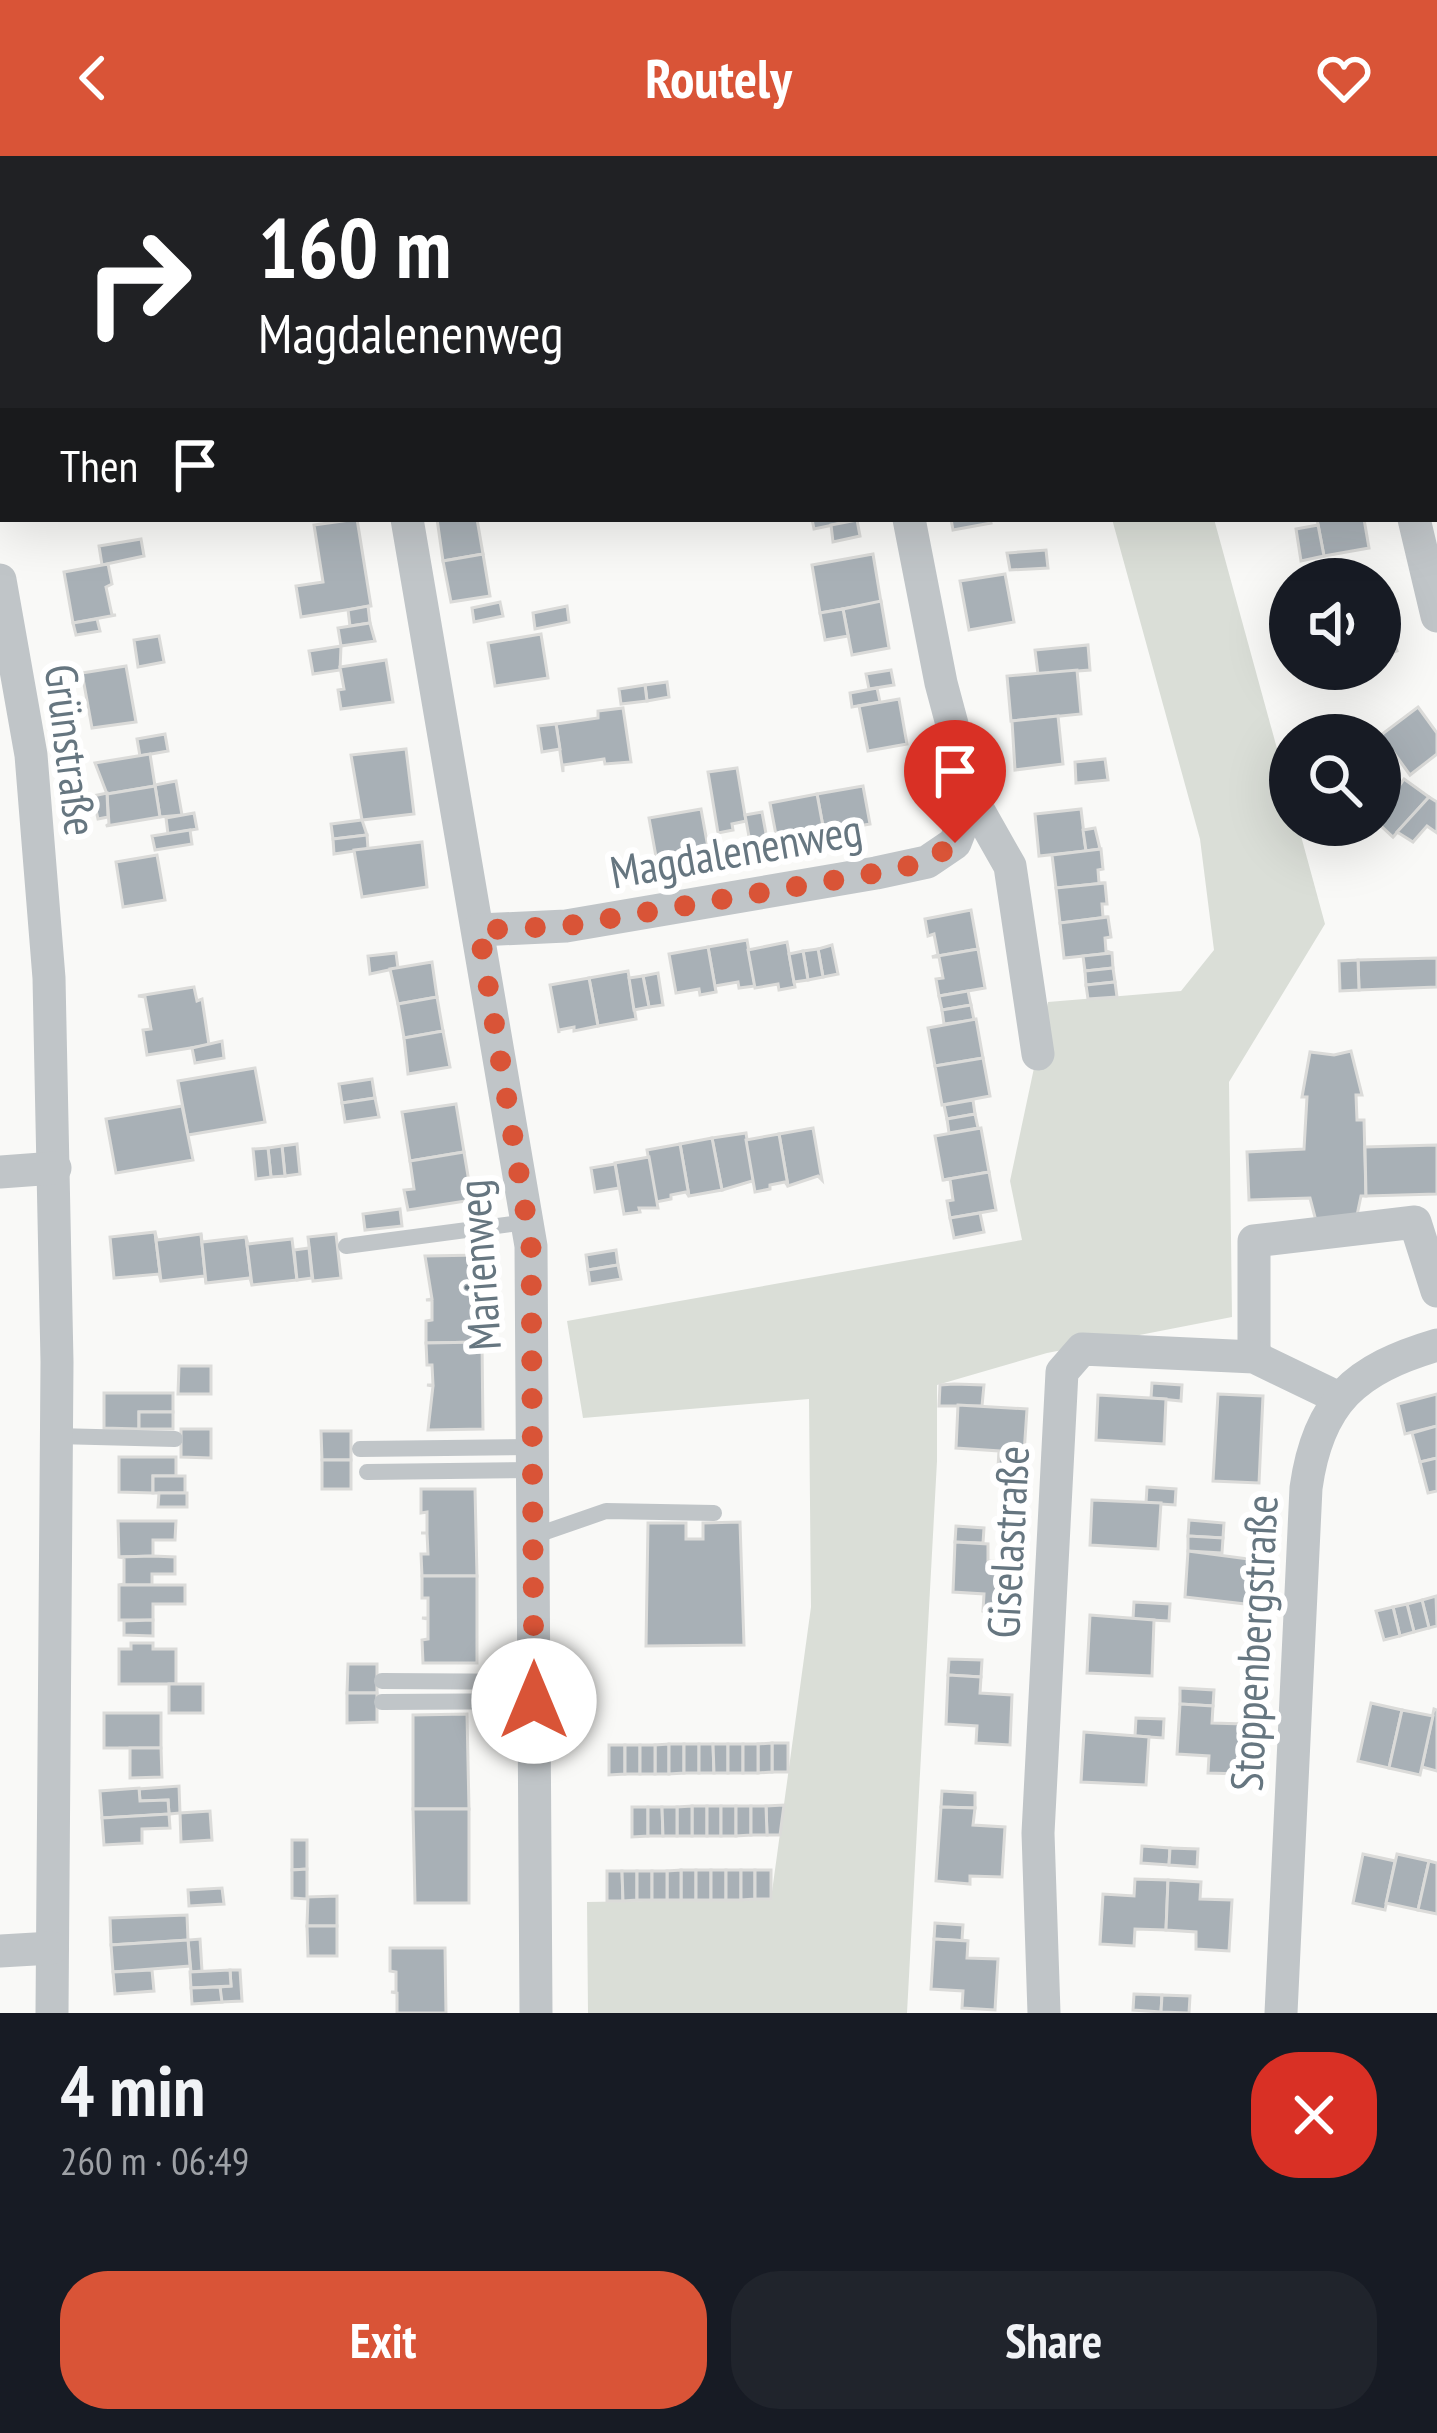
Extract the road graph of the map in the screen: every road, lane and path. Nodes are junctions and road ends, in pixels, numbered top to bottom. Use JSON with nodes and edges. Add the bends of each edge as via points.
{"nodes":[{"id":1,"x":408,"y":522,"type":"edge"},
{"id":2,"x":910,"y":522,"type":"edge"},
{"id":3,"x":1415,"y":522,"type":"edge"},
{"id":4,"x":0,"y":580,"type":"edge"},
{"id":5,"x":1437,"y":616,"type":"edge"},
{"id":6,"x":16,"y":757,"type":"edge"},
{"id":7,"x":972,"y":799,"type":"junction"},
{"id":8,"x":479,"y":930,"type":"junction"},
{"id":9,"x":1038,"y":1054,"type":"dead end"},
{"id":10,"x":55,"y":1168,"type":"junction"},
{"id":11,"x":0,"y":1172,"type":"edge"},
{"id":12,"x":527,"y":1222,"type":"junction"},
{"id":13,"x":346,"y":1246,"type":"dead end"},
{"id":14,"x":1437,"y":1291,"type":"edge"},
{"id":15,"x":1437,"y":1345,"type":"edge"},
{"id":16,"x":1254,"y":1357,"type":"junction"},
{"id":17,"x":1340,"y":1398,"type":"junction"},
{"id":18,"x":56,"y":1436,"type":"junction"},
{"id":19,"x":175,"y":1439,"type":"dead end"},
{"id":20,"x":360,"y":1449,"type":"dead end"},
{"id":21,"x":533,"y":1459,"type":"junction"},
{"id":22,"x":367,"y":1472,"type":"dead end"},
{"id":23,"x":714,"y":1513,"type":"dead end"},
{"id":24,"x":534,"y":1536,"type":"junction"},
{"id":25,"x":382,"y":1681,"type":"dead end"},
{"id":26,"x":534,"y":1692,"type":"junction"},
{"id":27,"x":382,"y":1702,"type":"dead end"},
{"id":28,"x":52,"y":1948,"type":"junction"},
{"id":29,"x":0,"y":1951,"type":"edge"},
{"id":30,"x":52,"y":2013,"type":"edge"},
{"id":31,"x":536,"y":2013,"type":"edge"},
{"id":32,"x":1044,"y":2013,"type":"edge"},
{"id":33,"x":1281,"y":2013,"type":"edge"}],
"edges":[{"from":1,"to":8,"type":"street","name":"Marienweg"},
{"from":2,"to":7,"type":"street"},
{"from":3,"to":5,"type":"street"},
{"from":4,"to":6,"type":"street","name":"Grünstraße"},
{"from":6,"to":10,"type":"street","name":"Grünstraße","via":[[49,978]]},
{"from":7,"to":8,"type":"street","name":"Magdalenenweg","via":[[955,843],[927,862],[566,926]]},
{"from":7,"to":9,"type":"street","via":[[1010,866]]},
{"from":8,"to":12,"type":"street","name":"Marienweg"},
{"from":10,"to":11,"type":"street"},
{"from":10,"to":18,"type":"street","name":"Grünstraße"},
{"from":12,"to":13,"type":"lane"},
{"from":12,"to":21,"type":"street","name":"Marienweg"},
{"from":14,"to":16,"type":"street","via":[[1415,1222],[1254,1241]]},
{"from":15,"to":17,"type":"street","name":"Stoppenbergstraße","via":[[1386,1360]]},
{"from":16,"to":17,"type":"street","name":"Giselastraße"},
{"from":16,"to":32,"type":"street","name":"Giselastraße","via":[[1082,1349],[1062,1372],[1038,1833]]},
{"from":17,"to":33,"type":"street","name":"Stoppenbergstraße","via":[[1311,1448],[1306,1488]]},
{"from":18,"to":19,"type":"lane"},
{"from":18,"to":28,"type":"street","name":"Grünstraße"},
{"from":20,"to":21,"type":"lane"},
{"from":21,"to":22,"type":"lane"},
{"from":21,"to":24,"type":"street","name":"Marienweg"},
{"from":23,"to":24,"type":"lane","via":[[606,1511]]},
{"from":24,"to":26,"type":"street","name":"Marienweg"},
{"from":25,"to":26,"type":"lane"},
{"from":26,"to":27,"type":"lane"},
{"from":26,"to":31,"type":"street","name":"Marienweg"},
{"from":28,"to":29,"type":"street"},
{"from":28,"to":30,"type":"street","name":"Grünstraße"}]}
